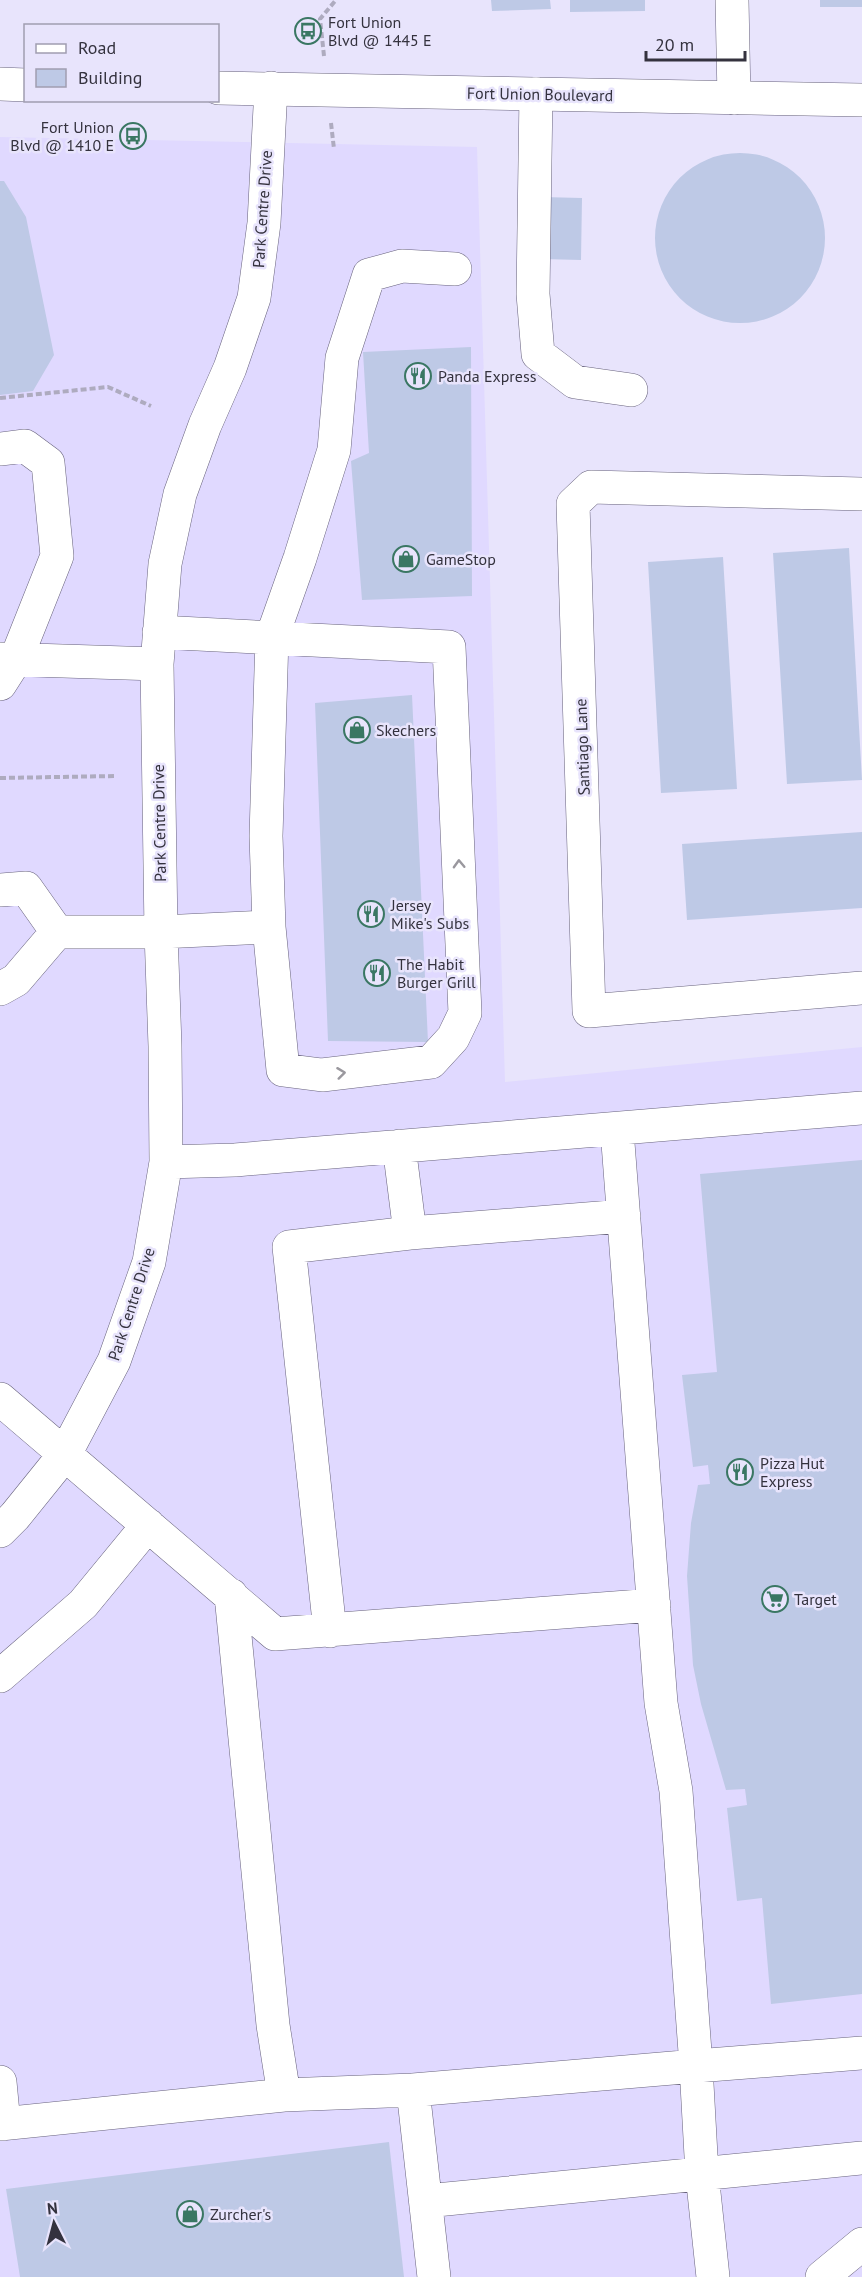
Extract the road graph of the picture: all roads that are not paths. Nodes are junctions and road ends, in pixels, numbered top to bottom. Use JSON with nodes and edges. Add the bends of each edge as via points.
{"nodes":[{"id":1,"x":732,"y":0,"type":"edge"},
{"id":2,"x":0,"y":84,"type":"edge"},
{"id":3,"x":24,"y":85,"type":"edge"},
{"id":4,"x":219,"y":88,"type":"edge"},
{"id":5,"x":271,"y":88,"type":"junction"},
{"id":6,"x":536,"y":94,"type":"junction"},
{"id":7,"x":734,"y":98,"type":"junction"},
{"id":8,"x":862,"y":100,"type":"edge"},
{"id":9,"x":455,"y":269,"type":"dead end"},
{"id":10,"x":631,"y":390,"type":"dead end"},
{"id":11,"x":0,"y":449,"type":"edge"},
{"id":12,"x":862,"y":494,"type":"edge"},
{"id":13,"x":272,"y":638,"type":"junction"},
{"id":14,"x":158,"y":648,"type":"junction"},
{"id":15,"x":5,"y":667,"type":"edge"},
{"id":16,"x":0,"y":890,"type":"edge"},
{"id":17,"x":269,"y":927,"type":"junction"},
{"id":18,"x":57,"y":932,"type":"junction"},
{"id":19,"x":161,"y":932,"type":"junction"},
{"id":20,"x":862,"y":988,"type":"edge"},
{"id":21,"x":0,"y":989,"type":"edge"},
{"id":22,"x":862,"y":1107,"type":"edge"},
{"id":23,"x":617,"y":1130,"type":"junction"},
{"id":24,"x":399,"y":1146,"type":"junction"},
{"id":25,"x":166,"y":1162,"type":"junction"},
{"id":26,"x":624,"y":1216,"type":"junction"},
{"id":27,"x":410,"y":1233,"type":"junction"},
{"id":28,"x":0,"y":1399,"type":"edge"},
{"id":29,"x":65,"y":1454,"type":"junction"},
{"id":30,"x":148,"y":1525,"type":"junction"},
{"id":31,"x":0,"y":1531,"type":"edge"},
{"id":32,"x":231,"y":1596,"type":"junction"},
{"id":33,"x":654,"y":1605,"type":"junction"},
{"id":34,"x":330,"y":1631,"type":"junction"},
{"id":35,"x":0,"y":1676,"type":"edge"},
{"id":36,"x":862,"y":2053,"type":"edge"},
{"id":37,"x":696,"y":2066,"type":"junction"},
{"id":38,"x":0,"y":2082,"type":"edge"},
{"id":39,"x":413,"y":2090,"type":"junction"},
{"id":40,"x":284,"y":2095,"type":"junction"},
{"id":41,"x":2,"y":2124,"type":"edge"},
{"id":42,"x":862,"y":2158,"type":"edge"},
{"id":43,"x":702,"y":2174,"type":"junction"},
{"id":44,"x":426,"y":2201,"type":"junction"},
{"id":45,"x":862,"y":2244,"type":"edge"},
{"id":46,"x":434,"y":2277,"type":"edge"},
{"id":47,"x":713,"y":2277,"type":"edge"},
{"id":48,"x":822,"y":2277,"type":"edge"}],
"edges":[{"from":1,"to":7,"type":"street"},
{"from":2,"to":3,"type":"street"},
{"from":4,"to":5,"type":"street","name":"Fort Union Boulevard"},
{"from":5,"to":6,"type":"street","name":"Fort Union Boulevard"},
{"from":5,"to":14,"type":"street","name":"Park Centre Drive","via":[[264,223],[254,297],[180,494],[165,564]]},
{"from":6,"to":7,"type":"street","name":"Fort Union Boulevard"},
{"from":6,"to":10,"type":"street","via":[[533,294],[538,354],[575,382]]},
{"from":7,"to":8,"type":"street","name":"Fort Union Boulevard"},
{"from":9,"to":13,"type":"street","via":[[402,266],[369,275],[342,358],[334,450]]},
{"from":11,"to":15,"type":"street","via":[[25,446],[48,463],[57,556]]},
{"from":12,"to":20,"type":"street","name":"Santiago Lane","via":[[591,487],[573,504],[590,1011]]},
{"from":13,"to":14,"type":"street"},
{"from":13,"to":17,"type":"street","via":[[266,836]]},
{"from":17,"to":13,"type":"street","one_way":true,"via":[[283,1070],[322,1075],[431,1062],[453,1038],[465,1013],[450,646]]},
{"from":14,"to":15,"type":"street"},
{"from":14,"to":19,"type":"street","name":"Park Centre Drive"},
{"from":16,"to":18,"type":"street","via":[[26,888]]},
{"from":17,"to":19,"type":"street"},
{"from":18,"to":19,"type":"street"},
{"from":18,"to":21,"type":"street","via":[[16,980]]},
{"from":19,"to":25,"type":"street","name":"Park Centre Drive"},
{"from":22,"to":23,"type":"street"},
{"from":23,"to":24,"type":"street"},
{"from":23,"to":26,"type":"street"},
{"from":24,"to":25,"type":"street"},
{"from":24,"to":27,"type":"street"},
{"from":25,"to":29,"type":"street","name":"Park Centre Drive","via":[[149,1262],[114,1361]]},
{"from":26,"to":27,"type":"street"},
{"from":26,"to":33,"type":"street"},
{"from":27,"to":34,"type":"street","via":[[289,1246]]},
{"from":28,"to":29,"type":"street"},
{"from":29,"to":30,"type":"street"},
{"from":29,"to":31,"type":"street","name":"Park Centre Drive"},
{"from":30,"to":32,"type":"street"},
{"from":30,"to":35,"type":"street","via":[[83,1604]]},
{"from":32,"to":34,"type":"street","via":[[275,1634]]},
{"from":32,"to":40,"type":"street","via":[[273,2025]]},
{"from":33,"to":34,"type":"street"},
{"from":33,"to":37,"type":"street","via":[[661,1702],[676,1791]]},
{"from":36,"to":37,"type":"street"},
{"from":37,"to":39,"type":"street"},
{"from":37,"to":43,"type":"street"},
{"from":38,"to":41,"type":"street"},
{"from":39,"to":40,"type":"street"},
{"from":39,"to":44,"type":"street"},
{"from":40,"to":41,"type":"street"},
{"from":42,"to":43,"type":"street"},
{"from":43,"to":44,"type":"street"},
{"from":43,"to":47,"type":"street"},
{"from":44,"to":46,"type":"street"},
{"from":45,"to":48,"type":"street"}]}
